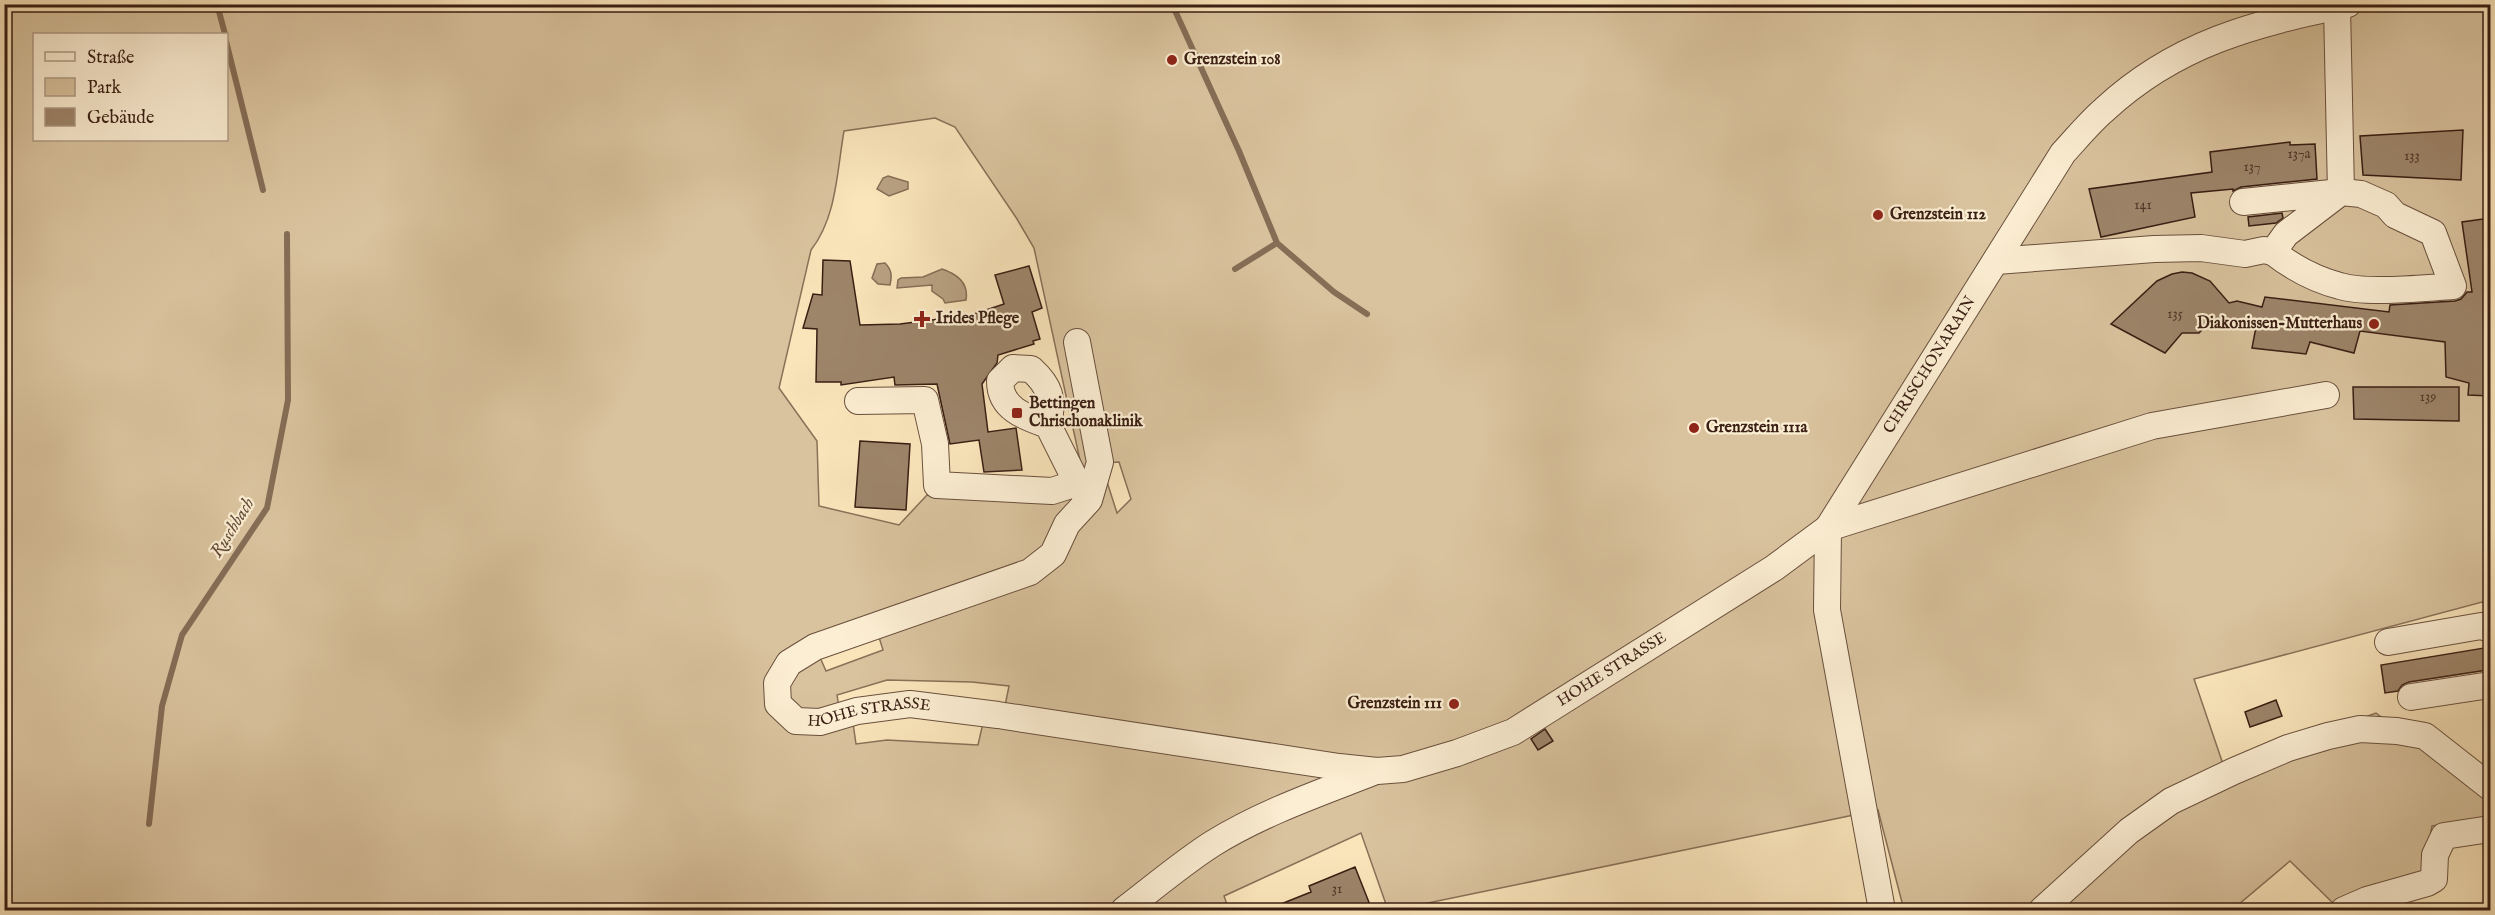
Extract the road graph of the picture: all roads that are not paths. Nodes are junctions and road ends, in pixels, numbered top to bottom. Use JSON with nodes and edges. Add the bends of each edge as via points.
{"nodes":[{"id":1,"x":2342,"y":6,"type":"edge"},
{"id":2,"x":2341,"y":192,"type":"junction"},
{"id":3,"x":2243,"y":201,"type":"dead end"},
{"id":4,"x":2273,"y":252,"type":"junction"},
{"id":5,"x":1996,"y":261,"type":"junction"},
{"id":6,"x":1077,"y":342,"type":"dead end"},
{"id":7,"x":2326,"y":395,"type":"dead end"},
{"id":8,"x":858,"y":401,"type":"dead end"},
{"id":9,"x":1048,"y":425,"type":"dead end"},
{"id":10,"x":1083,"y":491,"type":"junction"},
{"id":11,"x":1828,"y":528,"type":"junction"},
{"id":12,"x":2490,"y":629,"type":"edge"},
{"id":13,"x":2388,"y":642,"type":"dead end"},
{"id":14,"x":2490,"y":685,"type":"edge"},
{"id":15,"x":2411,"y":697,"type":"dead end"},
{"id":16,"x":1377,"y":771,"type":"junction"},
{"id":17,"x":2490,"y":787,"type":"edge"},
{"id":18,"x":2490,"y":829,"type":"edge"},
{"id":19,"x":1124,"y":910,"type":"edge"},
{"id":20,"x":1882,"y":910,"type":"edge"},
{"id":21,"x":2042,"y":910,"type":"edge"},
{"id":22,"x":2344,"y":910,"type":"edge"}],
"edges":[{"from":1,"to":2,"type":"street"},
{"from":1,"to":5,"type":"street","name":"CHRISCHONARAIN","via":[[2246,28],[2188,51],[2152,72],[2104,110],[2062,153]]},
{"from":2,"to":3,"type":"street"},
{"from":2,"to":4,"type":"street","via":[[2286,234]]},
{"from":2,"to":4,"type":"street","via":[[2361,194],[2386,205],[2395,215],[2433,233],[2453,286],[2341,287],[2290,266]]},
{"from":4,"to":5,"type":"street","via":[[2166,249]]},
{"from":5,"to":11,"type":"street","name":"CHRISCHONARAIN"},
{"from":6,"to":10,"type":"street","name":"HOHE STRASSE","via":[[1100,462]]},
{"from":7,"to":11,"type":"street","via":[[2152,426]]},
{"from":8,"to":10,"type":"street","via":[[925,400],[935,444],[937,485]]},
{"from":9,"to":10,"type":"street"},
{"from":10,"to":16,"type":"street","name":"HOHE STRASSE","via":[[1053,554],[1030,572],[815,648],[789,663],[777,683],[778,704],[796,721],[820,722],[857,711],[910,704]]},
{"from":11,"to":16,"type":"street","name":"HOHE STRASSE","via":[[1774,568],[1513,732],[1403,769]]},
{"from":11,"to":20,"type":"street","via":[[1827,610]]},
{"from":12,"to":13,"type":"street","via":[[2481,626]]},
{"from":14,"to":15,"type":"street"},
{"from":16,"to":19,"type":"street","name":"HOHE STRASSE","via":[[1247,824],[1166,876]]},
{"from":17,"to":21,"type":"street","via":[[2425,736],[2360,729],[2328,736],[2288,748],[2171,801],[2129,831]]},
{"from":18,"to":22,"type":"street","via":[[2444,836],[2435,855],[2434,879],[2427,883]]}]}
